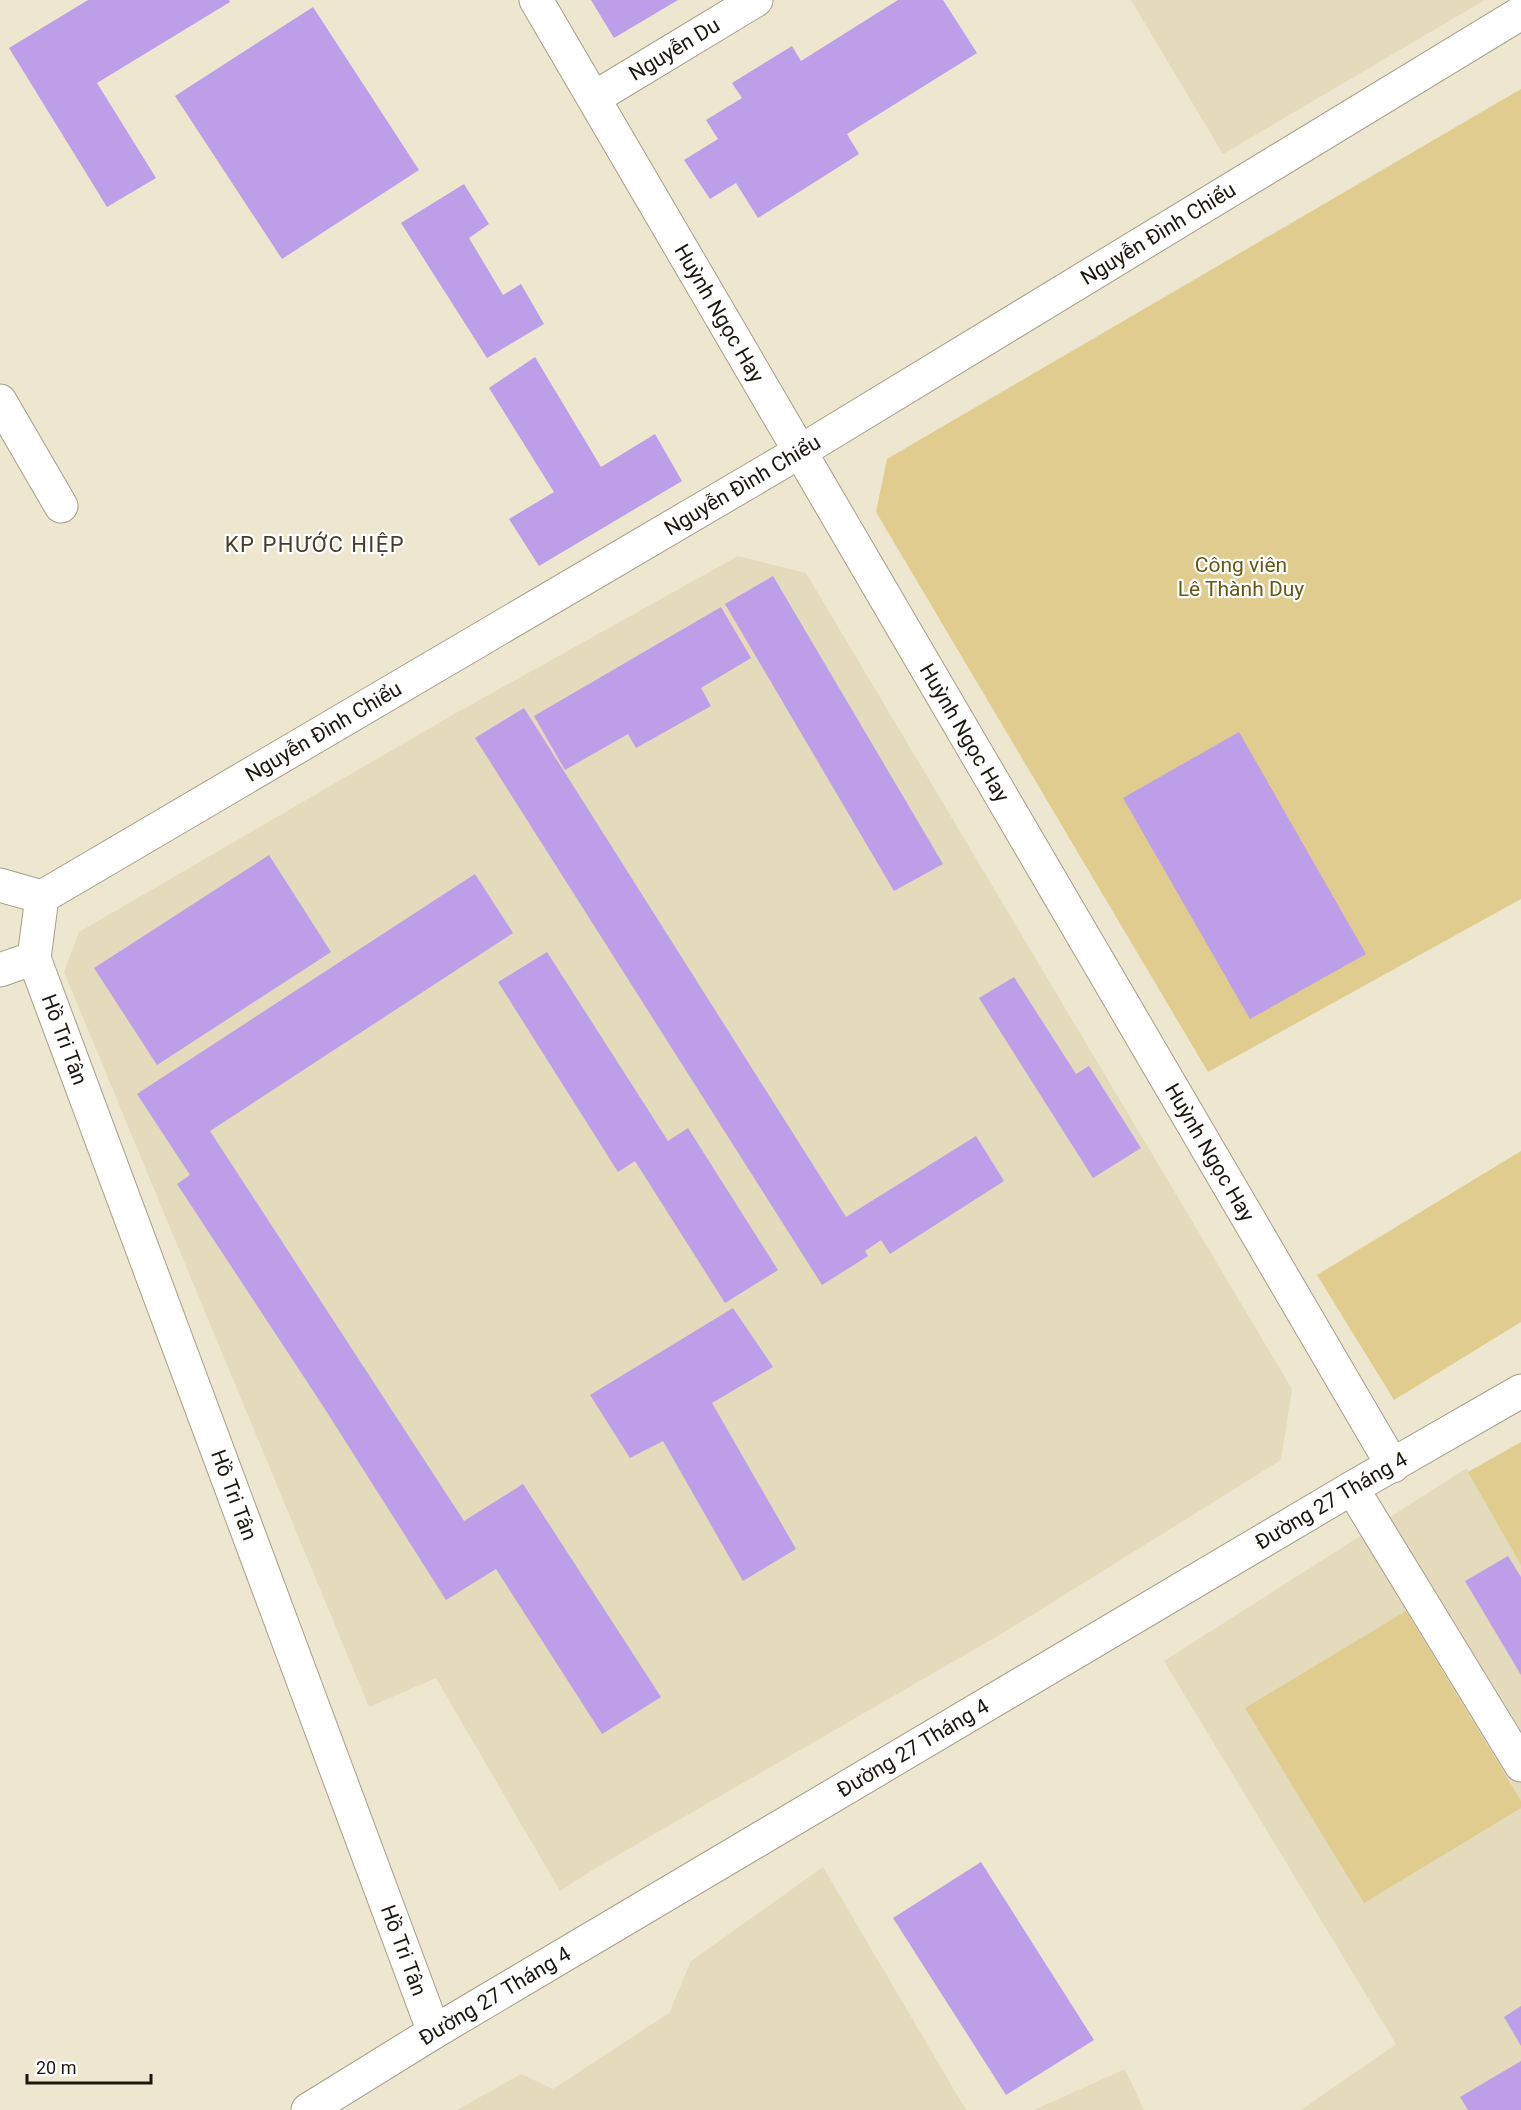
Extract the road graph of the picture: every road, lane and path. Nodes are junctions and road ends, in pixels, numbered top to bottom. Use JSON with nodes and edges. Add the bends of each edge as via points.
{"nodes":[{"id":1,"x":536,"y":0,"type":"edge"},
{"id":2,"x":756,"y":0,"type":"edge"},
{"id":3,"x":1521,"y":13,"type":"edge"},
{"id":4,"x":594,"y":98,"type":"junction"},
{"id":5,"x":0,"y":401,"type":"edge"},
{"id":6,"x":801,"y":451,"type":"junction"},
{"id":7,"x":61,"y":506,"type":"dead end"},
{"id":8,"x":0,"y":885,"type":"edge"},
{"id":9,"x":42,"y":897,"type":"junction"},
{"id":10,"x":34,"y":958,"type":"junction"},
{"id":11,"x":0,"y":970,"type":"edge"},
{"id":12,"x":1521,"y":1391,"type":"edge"},
{"id":13,"x":1393,"y":1466,"type":"junction"},
{"id":14,"x":1352,"y":1488,"type":"junction"},
{"id":15,"x":1521,"y":1765,"type":"edge"},
{"id":16,"x":434,"y":2032,"type":"junction"},
{"id":17,"x":308,"y":2110,"type":"edge"}],
"edges":[{"from":1,"to":4,"type":"street","name":"Huỳnh Ngọc Hay"},
{"from":2,"to":4,"type":"street","name":"Nguyễn Du"},
{"from":3,"to":6,"type":"street","name":"Nguyễn Đình Chiểu"},
{"from":4,"to":6,"type":"street","name":"Huỳnh Ngọc Hay"},
{"from":5,"to":7,"type":"street"},
{"from":6,"to":9,"type":"street","name":"Nguyễn Đình Chiểu"},
{"from":6,"to":13,"type":"street","name":"Huỳnh Ngọc Hay"},
{"from":8,"to":9,"type":"street"},
{"from":9,"to":10,"type":"street"},
{"from":10,"to":11,"type":"street"},
{"from":10,"to":16,"type":"street","name":"Hồ Tri Tân"},
{"from":12,"to":13,"type":"street","name":"Đường 27 Tháng 4"},
{"from":13,"to":14,"type":"street","name":"Đường 27 Tháng 4"},
{"from":14,"to":15,"type":"street"},
{"from":14,"to":16,"type":"street","name":"Đường 27 Tháng 4"},
{"from":16,"to":17,"type":"street","name":"Đường 27 Tháng 4"}]}
